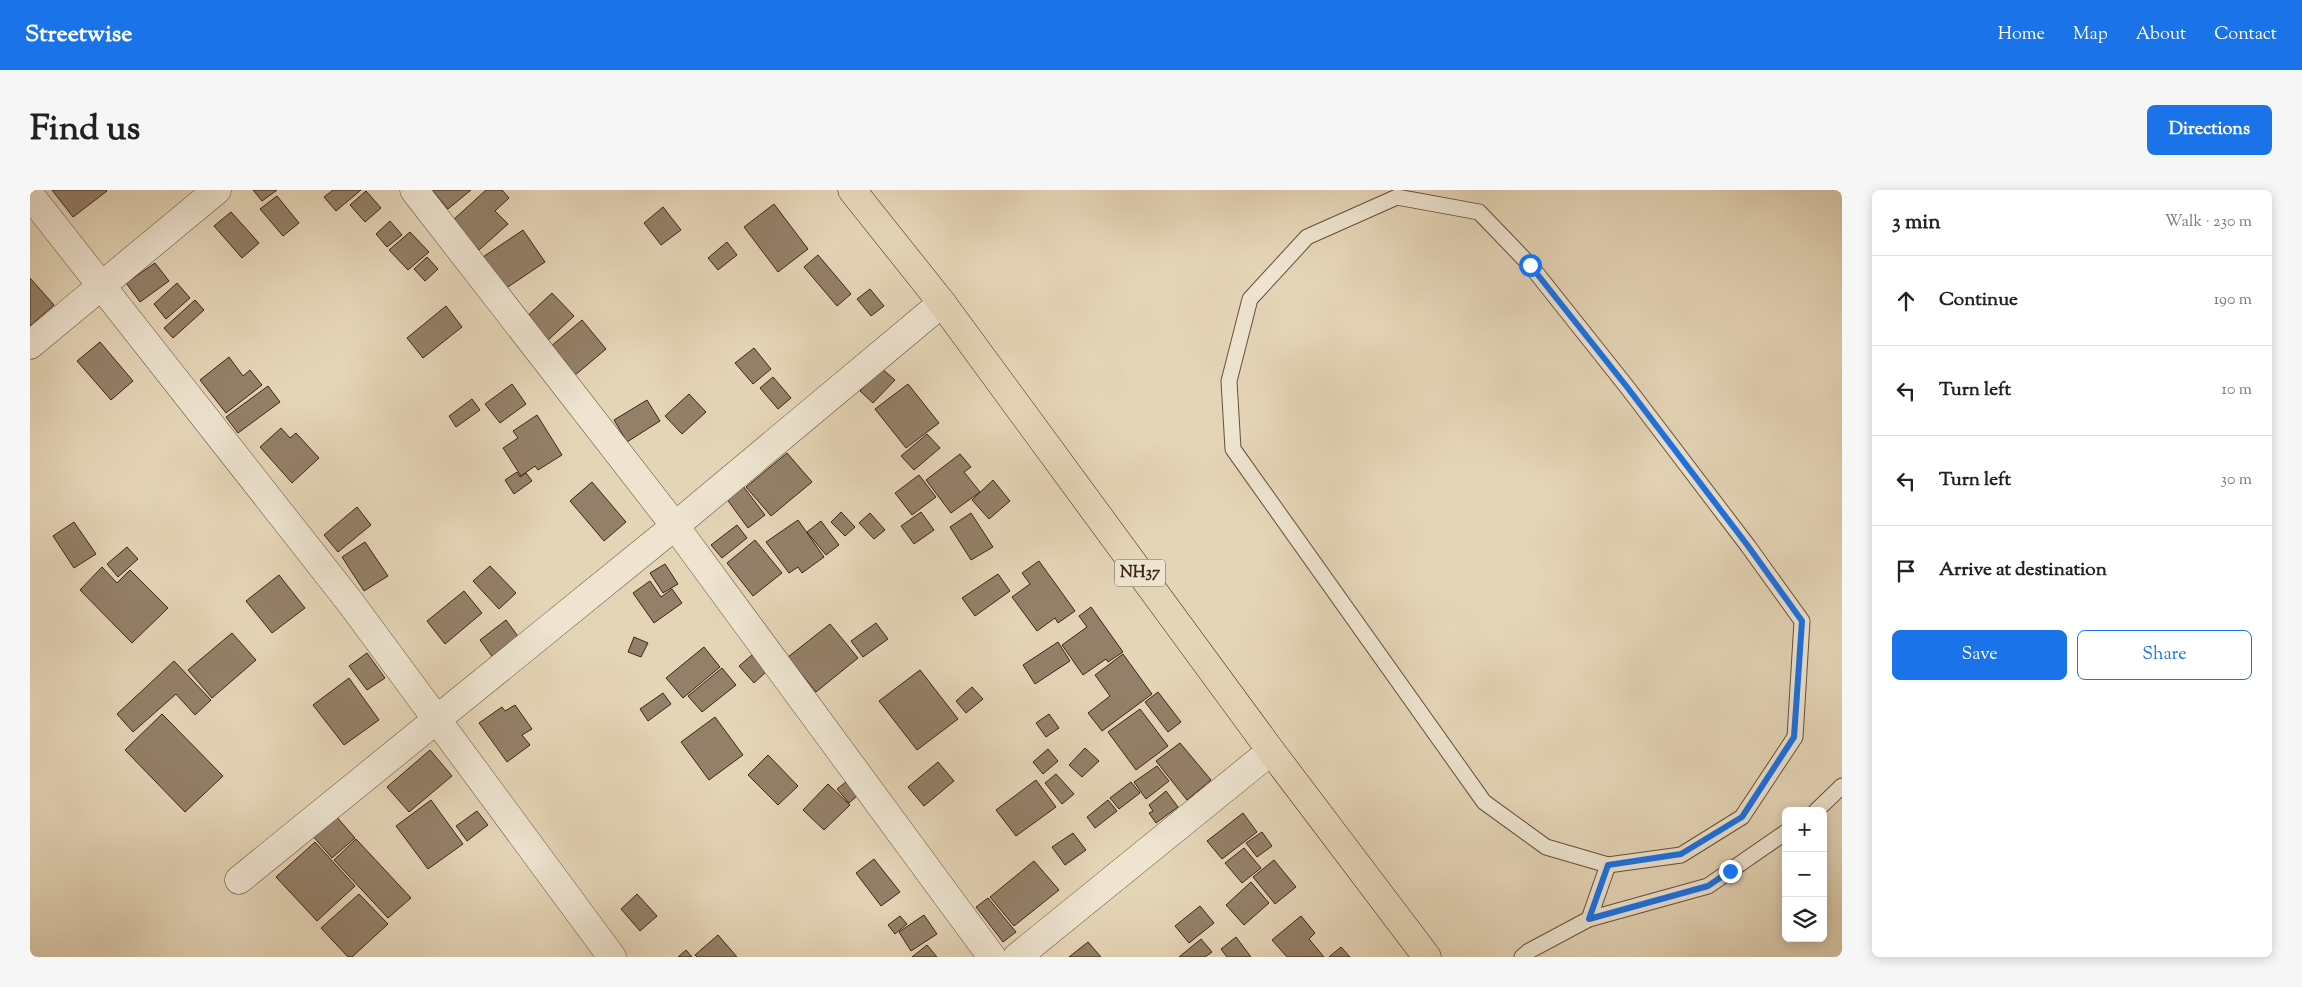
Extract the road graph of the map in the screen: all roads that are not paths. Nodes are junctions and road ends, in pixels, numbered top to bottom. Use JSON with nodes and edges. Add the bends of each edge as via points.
{"nodes":[{"id":1,"x":217,"y":190,"type":"edge"},
{"id":2,"x":414,"y":190,"type":"edge"},
{"id":3,"x":852,"y":190,"type":"edge"},
{"id":4,"x":30,"y":195,"type":"edge"},
{"id":5,"x":101,"y":286,"type":"junction"},
{"id":6,"x":942,"y":303,"type":"junction"},
{"id":7,"x":30,"y":345,"type":"edge"},
{"id":8,"x":675,"y":526,"type":"junction"},
{"id":9,"x":438,"y":721,"type":"junction"},
{"id":10,"x":1271,"y":751,"type":"junction"},
{"id":11,"x":1842,"y":786,"type":"edge"},
{"id":12,"x":1820,"y":807,"type":"edge"},
{"id":13,"x":1782,"y":835,"type":"edge"},
{"id":14,"x":1608,"y":865,"type":"junction"},
{"id":15,"x":239,"y":880,"type":"dead end"},
{"id":16,"x":1589,"y":919,"type":"junction"},
{"id":17,"x":612,"y":957,"type":"edge"},
{"id":18,"x":992,"y":957,"type":"edge"},
{"id":19,"x":1017,"y":957,"type":"edge"},
{"id":20,"x":1427,"y":957,"type":"edge"},
{"id":21,"x":1522,"y":957,"type":"edge"}],
"edges":[{"from":1,"to":5,"type":"street"},
{"from":2,"to":8,"type":"street"},
{"from":3,"to":6,"type":"highway","number":"NH37"},
{"from":4,"to":5,"type":"street"},
{"from":5,"to":7,"type":"street"},
{"from":5,"to":9,"type":"street","via":[[350,602]]},
{"from":6,"to":8,"type":"street"},
{"from":6,"to":10,"type":"highway","number":"NH37"},
{"from":8,"to":9,"type":"street"},
{"from":8,"to":18,"type":"street"},
{"from":9,"to":15,"type":"street"},
{"from":9,"to":17,"type":"street"},
{"from":10,"to":19,"type":"street"},
{"from":10,"to":20,"type":"highway","number":"NH37"},
{"from":11,"to":12,"type":"lane"},
{"from":13,"to":16,"type":"lane","via":[[1708,886]]},
{"from":14,"to":14,"type":"lane","via":[[1681,854],[1742,817],[1794,737],[1802,621],[1712,498],[1530,265],[1479,212],[1397,197],[1307,237],[1250,299],[1229,381],[1233,449],[1484,802],[1546,847]]},
{"from":14,"to":16,"type":"lane"},
{"from":16,"to":21,"type":"lane"}]}
